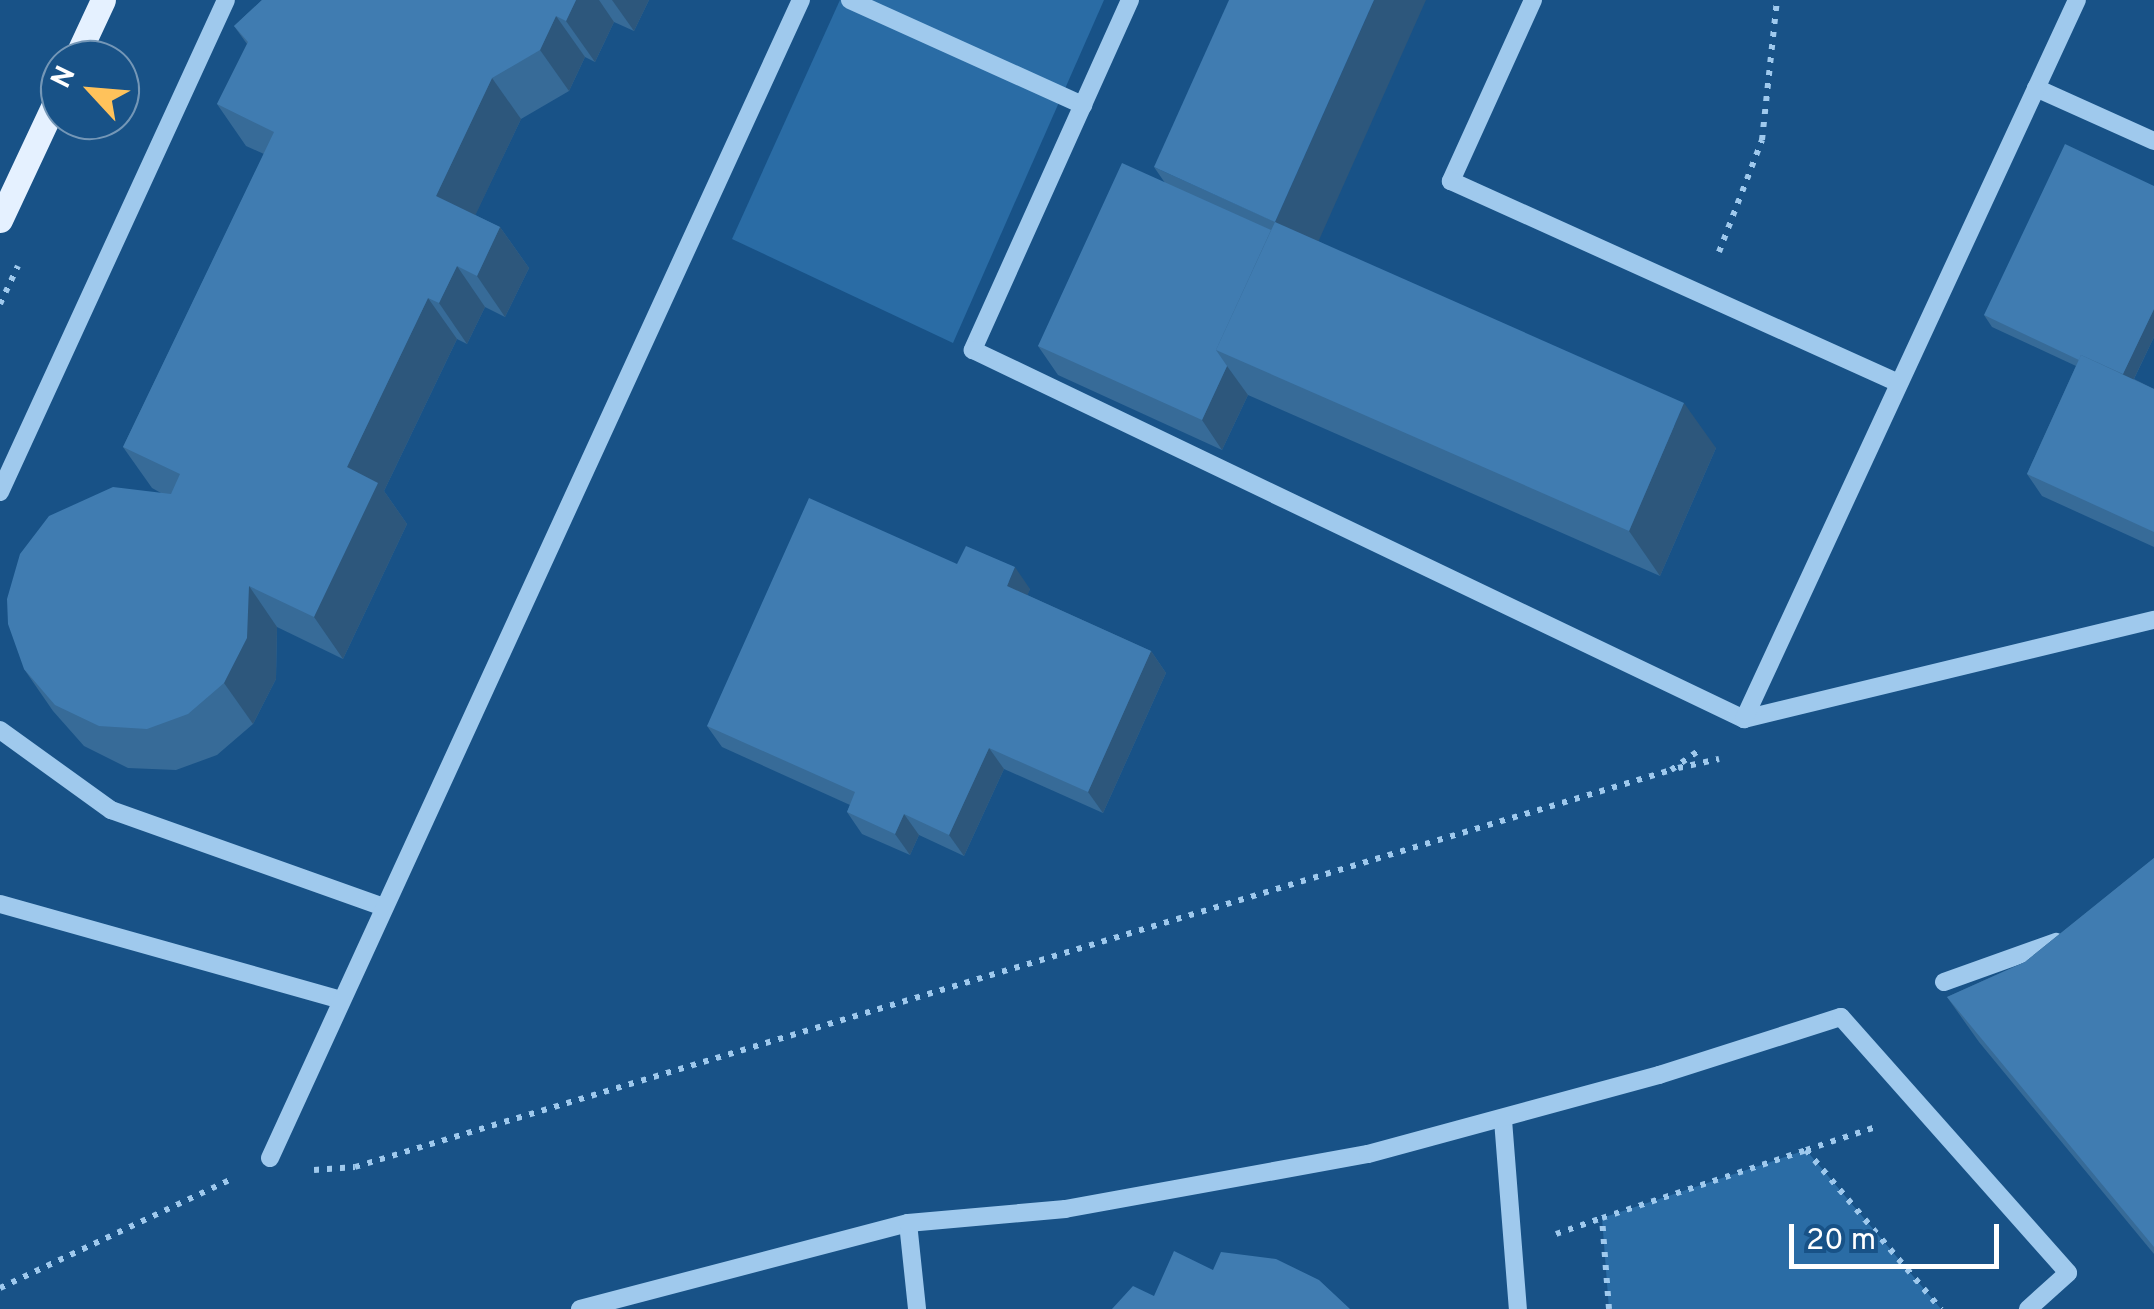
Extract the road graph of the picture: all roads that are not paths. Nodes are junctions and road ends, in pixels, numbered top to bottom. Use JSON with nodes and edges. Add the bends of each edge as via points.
{"nodes":[{"id":1,"x":103,"y":0,"type":"edge"},
{"id":2,"x":226,"y":0,"type":"edge"},
{"id":3,"x":801,"y":0,"type":"edge"},
{"id":4,"x":850,"y":0,"type":"edge"},
{"id":5,"x":1130,"y":0,"type":"edge"},
{"id":6,"x":1533,"y":0,"type":"edge"},
{"id":7,"x":2077,"y":0,"type":"edge"},
{"id":8,"x":84,"y":40,"type":"edge"},
{"id":9,"x":2036,"y":88,"type":"junction"},
{"id":10,"x":1083,"y":105,"type":"junction"},
{"id":11,"x":40,"y":135,"type":"edge"},
{"id":12,"x":2154,"y":141,"type":"edge"},
{"id":13,"x":0,"y":220,"type":"edge"},
{"id":14,"x":1899,"y":384,"type":"junction"},
{"id":15,"x":0,"y":492,"type":"edge"},
{"id":16,"x":2154,"y":620,"type":"edge"},
{"id":17,"x":1744,"y":719,"type":"junction"},
{"id":18,"x":0,"y":730,"type":"edge"},
{"id":19,"x":0,"y":904,"type":"edge"},
{"id":20,"x":384,"y":908,"type":"junction"},
{"id":21,"x":2069,"y":934,"type":"edge"},
{"id":22,"x":1944,"y":982,"type":"dead end"},
{"id":23,"x":342,"y":1000,"type":"junction"},
{"id":24,"x":1503,"y":1120,"type":"junction"},
{"id":25,"x":270,"y":1158,"type":"road end"},
{"id":26,"x":908,"y":1223,"type":"junction"},
{"id":27,"x":580,"y":1309,"type":"edge"},
{"id":28,"x":918,"y":1309,"type":"edge"},
{"id":29,"x":1518,"y":1309,"type":"edge"},
{"id":30,"x":2028,"y":1309,"type":"edge"}],
"edges":[{"from":1,"to":8,"type":"main road"},
{"from":2,"to":15,"type":"lane"},
{"from":3,"to":20,"type":"lane"},
{"from":4,"to":10,"type":"lane"},
{"from":5,"to":10,"type":"lane"},
{"from":6,"to":14,"type":"lane","via":[[1451,181]]},
{"from":7,"to":9,"type":"lane"},
{"from":9,"to":12,"type":"lane"},
{"from":9,"to":14,"type":"lane"},
{"from":10,"to":17,"type":"lane","via":[[973,350]]},
{"from":11,"to":13,"type":"main road"},
{"from":14,"to":17,"type":"lane"},
{"from":16,"to":17,"type":"lane"},
{"from":18,"to":20,"type":"lane","via":[[111,810]]},
{"from":19,"to":23,"type":"lane"},
{"from":20,"to":23,"type":"lane"},
{"from":21,"to":22,"type":"lane","via":[[2035,954]]},
{"from":23,"to":25,"type":"lane"},
{"from":24,"to":26,"type":"lane","via":[[1217,1186]]},
{"from":24,"to":29,"type":"lane"},
{"from":24,"to":30,"type":"lane","via":[[1841,1017],[2068,1273]]},
{"from":26,"to":27,"type":"lane"},
{"from":26,"to":28,"type":"lane"}]}
